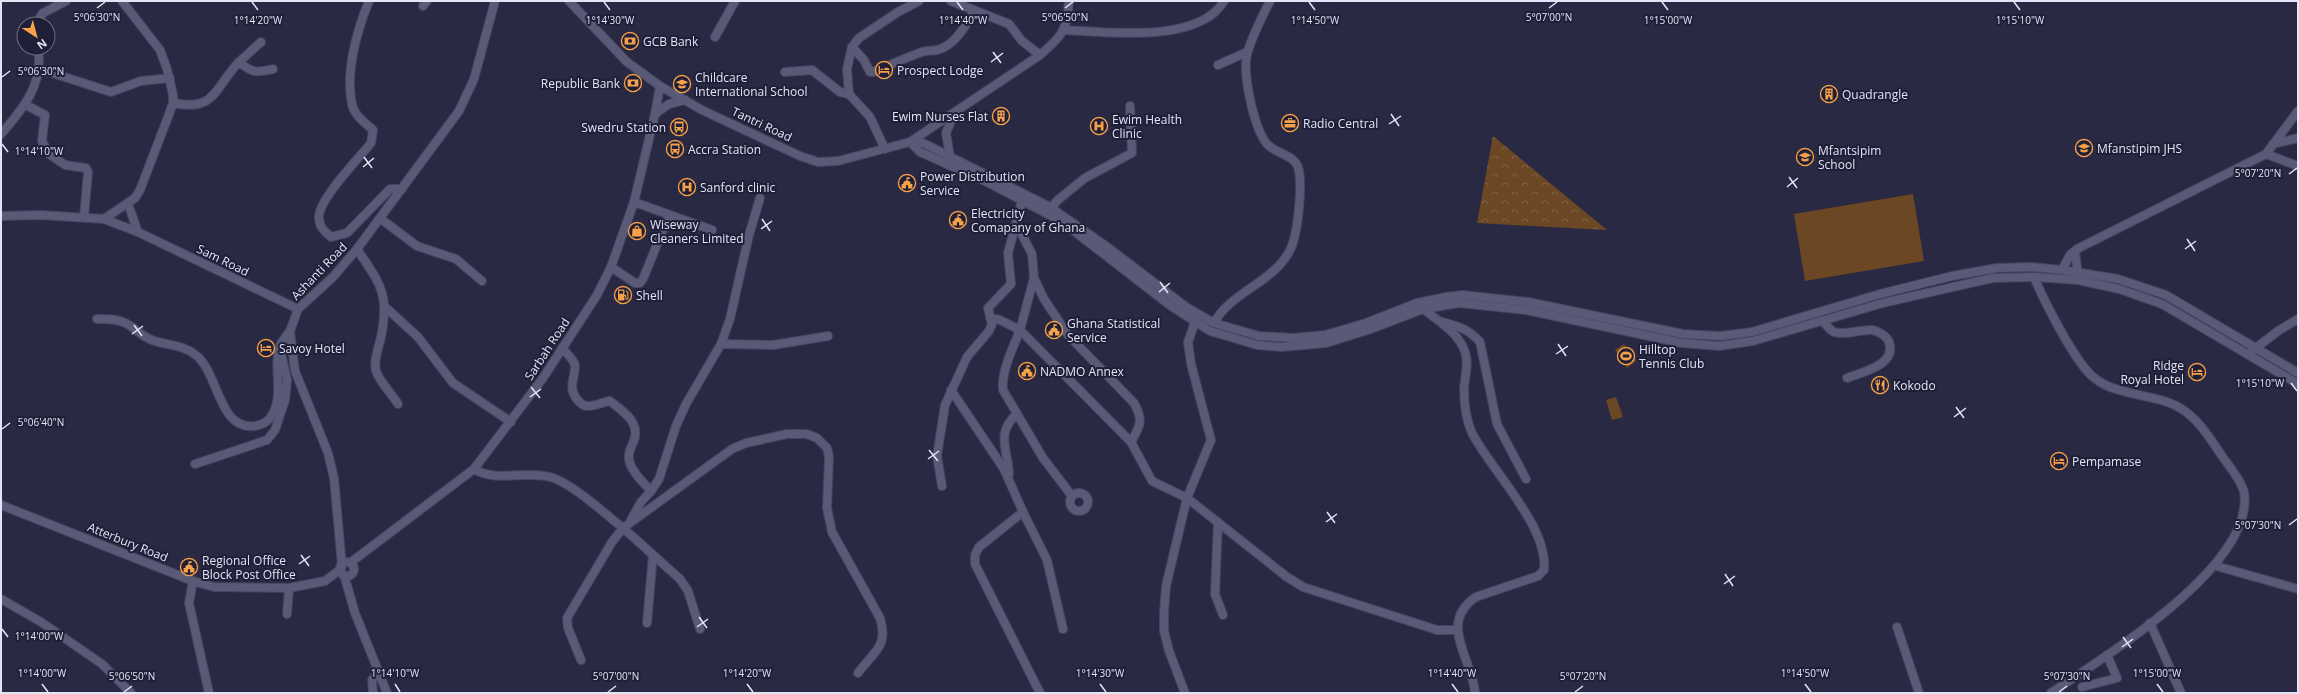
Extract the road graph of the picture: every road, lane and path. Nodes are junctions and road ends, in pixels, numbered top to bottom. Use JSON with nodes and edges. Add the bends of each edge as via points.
{"nodes":[{"id":1,"x":66,"y":1,"type":"edge"},
{"id":2,"x":122,"y":1,"type":"edge"},
{"id":3,"x":369,"y":1,"type":"edge"},
{"id":4,"x":496,"y":1,"type":"edge"},
{"id":5,"x":569,"y":1,"type":"edge"},
{"id":6,"x":735,"y":1,"type":"edge"},
{"id":7,"x":919,"y":1,"type":"edge"},
{"id":8,"x":951,"y":1,"type":"edge"},
{"id":9,"x":1069,"y":1,"type":"edge"},
{"id":10,"x":1224,"y":1,"type":"edge"},
{"id":11,"x":1270,"y":1,"type":"edge"},
{"id":12,"x":974,"y":10,"type":"junction"},
{"id":13,"x":41,"y":16,"type":"edge"},
{"id":14,"x":1065,"y":30,"type":"junction"},
{"id":15,"x":715,"y":36,"type":"dead end"},
{"id":16,"x":261,"y":42,"type":"dead end"},
{"id":17,"x":852,"y":47,"type":"junction"},
{"id":18,"x":1247,"y":52,"type":"junction"},
{"id":19,"x":1040,"y":55,"type":"junction"},
{"id":20,"x":39,"y":56,"type":"edge"},
{"id":21,"x":239,"y":62,"type":"junction"},
{"id":22,"x":1218,"y":65,"type":"dead end"},
{"id":23,"x":40,"y":69,"type":"junction"},
{"id":24,"x":273,"y":69,"type":"dead end"},
{"id":25,"x":785,"y":72,"type":"dead end"},
{"id":26,"x":170,"y":78,"type":"junction"},
{"id":27,"x":660,"y":86,"type":"junction"},
{"id":28,"x":849,"y":94,"type":"junction"},
{"id":29,"x":685,"y":100,"type":"junction"},
{"id":30,"x":173,"y":104,"type":"junction"},
{"id":31,"x":26,"y":105,"type":"junction"},
{"id":32,"x":1130,"y":106,"type":"dead end"},
{"id":33,"x":956,"y":111,"type":"junction"},
{"id":34,"x":2298,"y":111,"type":"edge"},
{"id":35,"x":655,"y":114,"type":"junction"},
{"id":36,"x":1,"y":134,"type":"edge"},
{"id":37,"x":2298,"y":138,"type":"edge"},
{"id":38,"x":910,"y":142,"type":"junction"},
{"id":39,"x":2273,"y":144,"type":"junction"},
{"id":40,"x":884,"y":149,"type":"junction"},
{"id":41,"x":2266,"y":154,"type":"junction"},
{"id":42,"x":950,"y":157,"type":"junction"},
{"id":43,"x":2298,"y":166,"type":"edge"},
{"id":44,"x":402,"y":189,"type":"junction"},
{"id":45,"x":1023,"y":197,"type":"junction"},
{"id":46,"x":760,"y":198,"type":"dead end"},
{"id":47,"x":634,"y":202,"type":"junction"},
{"id":48,"x":128,"y":204,"type":"junction"},
{"id":49,"x":1049,"y":210,"type":"junction"},
{"id":50,"x":669,"y":215,"type":"junction"},
{"id":51,"x":1,"y":216,"type":"edge"},
{"id":52,"x":84,"y":217,"type":"junction"},
{"id":53,"x":104,"y":219,"type":"junction"},
{"id":54,"x":381,"y":219,"type":"junction"},
{"id":55,"x":1017,"y":225,"type":"junction"},
{"id":56,"x":712,"y":230,"type":"dead end"},
{"id":57,"x":138,"y":232,"type":"junction"},
{"id":58,"x":357,"y":249,"type":"junction"},
{"id":59,"x":2075,"y":251,"type":"junction"},
{"id":60,"x":611,"y":267,"type":"junction"},
{"id":61,"x":2002,"y":268,"type":"junction"},
{"id":62,"x":2062,"y":270,"type":"junction"},
{"id":63,"x":2078,"y":276,"type":"junction"},
{"id":64,"x":2003,"y":277,"type":"junction"},
{"id":65,"x":2034,"y":277,"type":"junction"},
{"id":66,"x":1034,"y":278,"type":"junction"},
{"id":67,"x":482,"y":281,"type":"dead end"},
{"id":68,"x":384,"y":306,"type":"junction"},
{"id":69,"x":1420,"y":306,"type":"junction"},
{"id":70,"x":298,"y":309,"type":"junction"},
{"id":71,"x":990,"y":318,"type":"junction"},
{"id":72,"x":97,"y":319,"type":"dead end"},
{"id":73,"x":2298,"y":319,"type":"edge"},
{"id":74,"x":1823,"y":321,"type":"junction"},
{"id":75,"x":1195,"y":322,"type":"junction"},
{"id":76,"x":1441,"y":322,"type":"junction"},
{"id":77,"x":1214,"y":323,"type":"junction"},
{"id":78,"x":1020,"y":330,"type":"junction"},
{"id":79,"x":290,"y":331,"type":"junction"},
{"id":80,"x":828,"y":336,"type":"dead end"},
{"id":81,"x":721,"y":344,"type":"junction"},
{"id":82,"x":280,"y":346,"type":"junction"},
{"id":83,"x":562,"y":348,"type":"junction"},
{"id":84,"x":2255,"y":348,"type":"junction"},
{"id":85,"x":2249,"y":355,"type":"junction"},
{"id":86,"x":2298,"y":373,"type":"edge"},
{"id":87,"x":1847,"y":378,"type":"dead end"},
{"id":88,"x":2298,"y":384,"type":"edge"},
{"id":89,"x":951,"y":390,"type":"junction"},
{"id":90,"x":398,"y":404,"type":"dead end"},
{"id":91,"x":1017,"y":414,"type":"junction"},
{"id":92,"x":511,"y":422,"type":"junction"},
{"id":93,"x":1131,"y":442,"type":"junction"},
{"id":94,"x":195,"y":464,"type":"dead end"},
{"id":95,"x":474,"y":469,"type":"junction"},
{"id":96,"x":1009,"y":478,"type":"junction"},
{"id":97,"x":1526,"y":479,"type":"dead end"},
{"id":98,"x":942,"y":486,"type":"dead end"},
{"id":99,"x":652,"y":492,"type":"junction"},
{"id":100,"x":1072,"y":496,"type":"dead end"},
{"id":101,"x":1187,"y":498,"type":"junction"},
{"id":102,"x":1,"y":505,"type":"edge"},
{"id":103,"x":1023,"y":512,"type":"junction"},
{"id":104,"x":631,"y":522,"type":"junction"},
{"id":105,"x":1218,"y":522,"type":"junction"},
{"id":106,"x":623,"y":528,"type":"junction"},
{"id":107,"x":653,"y":555,"type":"junction"},
{"id":108,"x":2216,"y":566,"type":"junction"},
{"id":109,"x":347,"y":569,"type":"junction"},
{"id":110,"x":193,"y":581,"type":"junction"},
{"id":111,"x":289,"y":588,"type":"junction"},
{"id":112,"x":2298,"y":589,"type":"edge"},
{"id":113,"x":1,"y":599,"type":"edge"},
{"id":114,"x":287,"y":614,"type":"dead end"},
{"id":115,"x":1223,"y":615,"type":"dead end"},
{"id":116,"x":647,"y":623,"type":"dead end"},
{"id":117,"x":2150,"y":623,"type":"junction"},
{"id":118,"x":1897,"y":627,"type":"dead end"},
{"id":119,"x":700,"y":629,"type":"dead end"},
{"id":120,"x":1063,"y":629,"type":"dead end"},
{"id":121,"x":1457,"y":630,"type":"junction"},
{"id":122,"x":2107,"y":655,"type":"junction"},
{"id":123,"x":581,"y":660,"type":"dead end"},
{"id":124,"x":378,"y":672,"type":"junction"},
{"id":125,"x":858,"y":673,"type":"dead end"},
{"id":126,"x":2082,"y":687,"type":"dead end"},
{"id":127,"x":131,"y":693,"type":"edge"},
{"id":128,"x":209,"y":693,"type":"edge"},
{"id":129,"x":372,"y":693,"type":"edge"},
{"id":130,"x":387,"y":693,"type":"edge"},
{"id":131,"x":1040,"y":693,"type":"edge"},
{"id":132,"x":1185,"y":693,"type":"edge"},
{"id":133,"x":1475,"y":693,"type":"edge"},
{"id":134,"x":1919,"y":693,"type":"edge"},
{"id":135,"x":2051,"y":693,"type":"edge"},
{"id":136,"x":2181,"y":693,"type":"edge"}],
"edges":[{"from":1,"to":13,"type":"street"},
{"from":2,"to":26,"type":"street","via":[[160,50]]},
{"from":3,"to":44,"type":"street","via":[[361,20],[351,68],[352,104],[358,116],[373,130],[374,136],[328,195],[319,215],[320,225],[331,237],[341,236],[390,189]]},
{"from":4,"to":44,"type":"street","name":"Ashanti Road","via":[[474,79],[459,111]]},
{"from":5,"to":27,"type":"street","name":"Tantri Road","via":[[627,62]]},
{"from":6,"to":15,"type":"street"},
{"from":7,"to":17,"type":"street","via":[[860,38]]},
{"from":8,"to":12,"type":"street"},
{"from":9,"to":14,"type":"street"},
{"from":10,"to":14,"type":"street","via":[[1216,11],[1197,23],[1175,29],[1153,33]]},
{"from":11,"to":18,"type":"street"},
{"from":12,"to":17,"type":"street","via":[[964,30],[946,45],[873,72],[870,72],[864,60]]},
{"from":12,"to":19,"type":"street","via":[[1009,24],[1022,41]]},
{"from":14,"to":19,"type":"street","via":[[1056,42]]},
{"from":16,"to":21,"type":"street"},
{"from":17,"to":28,"type":"street","via":[[847,68]]},
{"from":18,"to":22,"type":"street"},
{"from":18,"to":77,"type":"street","via":[[1248,87],[1260,132],[1271,148],[1293,159],[1298,167],[1298,219],[1291,248],[1281,264],[1220,310]]},
{"from":19,"to":33,"type":"street"},
{"from":20,"to":23,"type":"street"},
{"from":21,"to":24,"type":"street","via":[[253,72],[260,73]]},
{"from":21,"to":30,"type":"street","via":[[207,102],[194,105]]},
{"from":23,"to":26,"type":"street","via":[[111,92],[141,81]]},
{"from":23,"to":31,"type":"street"},
{"from":25,"to":28,"type":"street","via":[[812,70],[840,92]]},
{"from":26,"to":30,"type":"street"},
{"from":27,"to":29,"type":"street","name":"Tantri Road"},
{"from":27,"to":35,"type":"street","name":"Sarbah Road"},
{"from":28,"to":40,"type":"street","via":[[870,117]]},
{"from":29,"to":35,"type":"street","via":[[669,104]]},
{"from":29,"to":40,"type":"street","name":"Tantri Road","via":[[800,156],[818,162],[838,161]]},
{"from":30,"to":48,"type":"street","via":[[140,190]]},
{"from":31,"to":36,"type":"street"},
{"from":31,"to":52,"type":"street","via":[[45,115],[42,141],[49,154],[65,165],[86,168],[88,172]]},
{"from":32,"to":49,"type":"street","via":[[1132,153],[1085,178]]},
{"from":33,"to":38,"type":"street"},
{"from":33,"to":42,"type":"street","via":[[946,133]]},
{"from":34,"to":39,"type":"street"},
{"from":35,"to":47,"type":"street","name":"Sarbah Road"},
{"from":37,"to":39,"type":"street"},
{"from":38,"to":40,"type":"street","name":"Tantri Road"},
{"from":38,"to":42,"type":"street","via":[[923,143]]},
{"from":38,"to":45,"type":"street","via":[[920,152]]},
{"from":39,"to":41,"type":"street"},
{"from":41,"to":43,"type":"street"},
{"from":41,"to":59,"type":"street"},
{"from":42,"to":45,"type":"street"},
{"from":44,"to":54,"type":"street","name":"Ashanti Road"},
{"from":45,"to":49,"type":"street"},
{"from":45,"to":55,"type":"street"},
{"from":46,"to":81,"type":"street","via":[[750,230],[730,319]]},
{"from":47,"to":50,"type":"street"},
{"from":47,"to":60,"type":"street","name":"Sarbah Road"},
{"from":48,"to":53,"type":"street"},
{"from":48,"to":57,"type":"street"},
{"from":49,"to":75,"type":"street"},
{"from":49,"to":77,"type":"street","via":[[1106,246],[1186,307]]},
{"from":50,"to":56,"type":"street"},
{"from":50,"to":60,"type":"street","via":[[640,283]]},
{"from":51,"to":52,"type":"street","name":"Sam Road"},
{"from":52,"to":53,"type":"street","name":"Sam Road"},
{"from":53,"to":57,"type":"street","name":"Sam Road"},
{"from":54,"to":58,"type":"street","name":"Ashanti Road"},
{"from":54,"to":67,"type":"street","via":[[417,246],[456,259]]},
{"from":55,"to":66,"type":"street","via":[[1032,254]]},
{"from":55,"to":71,"type":"street","via":[[1008,253],[1012,284],[988,308]]},
{"from":57,"to":70,"type":"street","name":"Sam Road"},
{"from":58,"to":68,"type":"street","via":[[380,283]]},
{"from":58,"to":70,"type":"street","name":"Ashanti Road","via":[[333,277]]},
{"from":59,"to":62,"type":"street","via":[[2065,261]]},
{"from":59,"to":63,"type":"street"},
{"from":60,"to":83,"type":"street","name":"Sarbah Road"},
{"from":61,"to":62,"type":"street"},
{"from":61,"to":64,"type":"street"},
{"from":61,"to":69,"type":"street","via":[[1952,276],[1880,294],[1752,332],[1720,336],[1683,334],[1528,302],[1477,296],[1446,296]]},
{"from":62,"to":63,"type":"street"},
{"from":63,"to":65,"type":"street"},
{"from":63,"to":84,"type":"street","via":[[2118,279],[2166,295]]},
{"from":63,"to":85,"type":"street","via":[[2162,304]]},
{"from":64,"to":65,"type":"street"},
{"from":64,"to":74,"type":"street","via":[[1883,303]]},
{"from":65,"to":108,"type":"street","via":[[2048,308],[2080,360],[2093,376],[2116,390],[2181,408],[2212,442],[2243,488],[2244,502],[2236,530]]},
{"from":66,"to":78,"type":"street"},
{"from":66,"to":93,"type":"street","via":[[1068,335],[1140,412],[1141,424]]},
{"from":68,"to":90,"type":"street","via":[[376,372]]},
{"from":68,"to":92,"type":"street","via":[[418,336],[453,383]]},
{"from":69,"to":74,"type":"street","via":[[1453,303],[1526,310],[1682,343],[1719,346],[1754,341]]},
{"from":69,"to":75,"type":"street","via":[[1347,337],[1294,347],[1268,346],[1235,340],[1210,331]]},
{"from":69,"to":76,"type":"street"},
{"from":69,"to":77,"type":"street","via":[[1346,330],[1310,337],[1260,336]]},
{"from":70,"to":79,"type":"street","name":"Ashanti Road"},
{"from":71,"to":78,"type":"street"},
{"from":71,"to":89,"type":"street","via":[[992,324],[989,331],[967,357]]},
{"from":72,"to":82,"type":"street","via":[[110,318],[120,321],[151,340],[188,349],[198,356],[209,371],[230,417],[239,424],[251,426],[262,425],[276,406]]},
{"from":73,"to":84,"type":"street"},
{"from":74,"to":87,"type":"street","via":[[1833,331],[1841,333],[1872,330],[1884,335],[1889,342],[1887,359],[1880,365]]},
{"from":75,"to":101,"type":"street","via":[[1188,342],[1191,364],[1211,440]]},
{"from":76,"to":97,"type":"street","via":[[1460,326],[1480,342],[1497,424]]},
{"from":76,"to":121,"type":"street","via":[[1460,342],[1465,352],[1466,415],[1472,433],[1512,490],[1536,534],[1545,560],[1544,570],[1538,576],[1476,597],[1469,602],[1461,612]]},
{"from":78,"to":91,"type":"street","via":[[1002,385]]},
{"from":78,"to":93,"type":"street"},
{"from":79,"to":82,"type":"street"},
{"from":79,"to":109,"type":"street","name":"Ashanti Road","via":[[295,371],[328,453],[334,478],[340,545]]},
{"from":80,"to":81,"type":"street","via":[[773,345]]},
{"from":81,"to":99,"type":"street","via":[[686,404]]},
{"from":82,"to":94,"type":"street","via":[[287,380],[285,400],[275,430],[267,440],[260,443]]},
{"from":83,"to":92,"type":"street","name":"Sarbah Road"},
{"from":83,"to":99,"type":"street","via":[[575,366],[571,387],[579,402],[589,406],[610,401],[631,419],[636,428],[635,439],[628,456]]},
{"from":84,"to":85,"type":"street"},
{"from":84,"to":86,"type":"street"},
{"from":85,"to":88,"type":"street"},
{"from":89,"to":96,"type":"street"},
{"from":89,"to":98,"type":"street","via":[[940,429],[938,456]]},
{"from":91,"to":96,"type":"street","via":[[1009,421],[1005,433],[1004,447]]},
{"from":91,"to":100,"type":"street","via":[[1043,458]]},
{"from":92,"to":95,"type":"street","name":"Sarbah Road"},
{"from":93,"to":101,"type":"street","via":[[1152,481]]},
{"from":95,"to":106,"type":"street","via":[[491,476],[528,474],[550,477],[572,488]]},
{"from":95,"to":109,"type":"street","name":"Sarbah Road","via":[[366,549]]},
{"from":96,"to":103,"type":"street"},
{"from":99,"to":104,"type":"street","via":[[641,502]]},
{"from":101,"to":105,"type":"street"},
{"from":101,"to":132,"type":"street","via":[[1166,586],[1164,612],[1164,631],[1169,651]]},
{"from":102,"to":110,"type":"street","name":"Atterbury Road"},
{"from":103,"to":120,"type":"street","via":[[1047,560]]},
{"from":103,"to":131,"type":"street","via":[[979,547],[975,555],[975,564]]},
{"from":104,"to":106,"type":"street"},
{"from":104,"to":125,"type":"street","via":[[732,448],[787,434],[807,434],[817,438],[827,448],[829,458],[827,508],[832,532],[880,618],[884,630],[879,648]]},
{"from":105,"to":115,"type":"street","via":[[1215,594]]},
{"from":105,"to":121,"type":"street","via":[[1303,587],[1437,630]]},
{"from":106,"to":107,"type":"street"},
{"from":106,"to":123,"type":"street","via":[[567,618],[568,628]]},
{"from":107,"to":116,"type":"street"},
{"from":107,"to":119,"type":"street","via":[[680,579],[688,591]]},
{"from":108,"to":112,"type":"street"},
{"from":108,"to":117,"type":"street"},
{"from":109,"to":111,"type":"street","name":"Atterbury Road","via":[[325,581]]},
{"from":109,"to":124,"type":"street","name":"Ashanti Road","via":[[355,613]]},
{"from":110,"to":111,"type":"street","name":"Atterbury Road","via":[[214,587]]},
{"from":110,"to":128,"type":"street","via":[[189,604]]},
{"from":111,"to":114,"type":"street"},
{"from":113,"to":127,"type":"street","via":[[41,622],[102,664]]},
{"from":117,"to":122,"type":"street"},
{"from":117,"to":136,"type":"street"},
{"from":118,"to":134,"type":"street"},
{"from":121,"to":133,"type":"street"},
{"from":122,"to":126,"type":"street","via":[[2118,675],[2117,678]]},
{"from":122,"to":135,"type":"street"},
{"from":124,"to":129,"type":"street","via":[[372,680]]},
{"from":124,"to":130,"type":"street","name":"Ashanti Road"}]}
